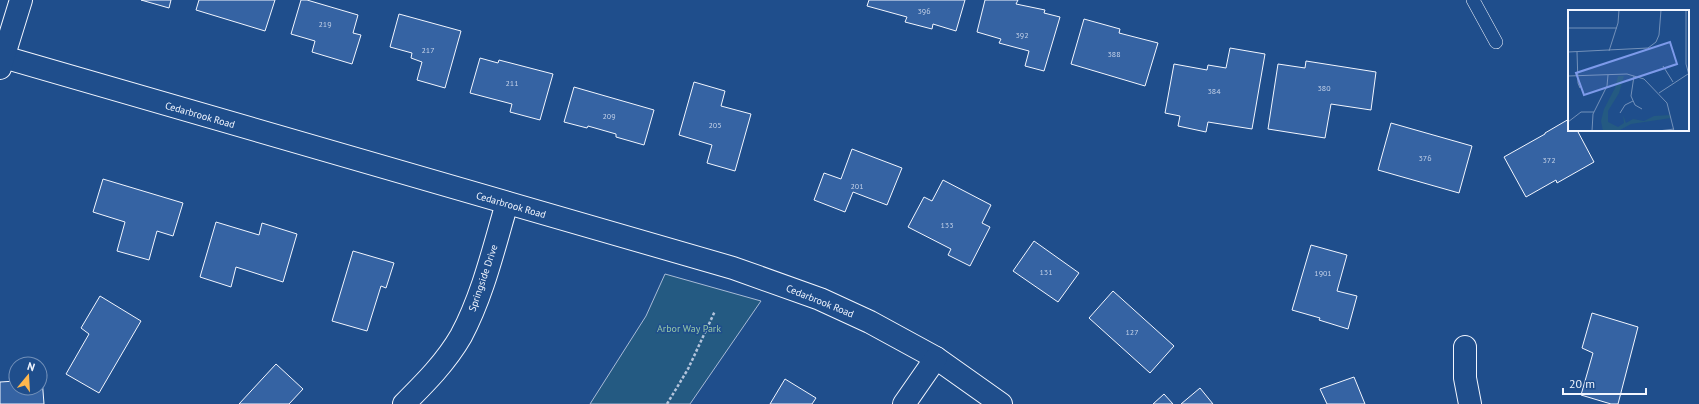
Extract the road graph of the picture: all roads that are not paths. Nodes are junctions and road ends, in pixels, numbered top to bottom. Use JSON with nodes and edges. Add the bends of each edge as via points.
{"nodes":[{"id":1,"x":21,"y":0,"type":"edge"},
{"id":2,"x":1473,"y":0,"type":"edge"},
{"id":3,"x":1496,"y":42,"type":"dead end"},
{"id":4,"x":1,"y":61,"type":"edge"},
{"id":5,"x":507,"y":203,"type":"junction"},
{"id":6,"x":1465,"y":347,"type":"dead end"},
{"id":7,"x":936,"y":358,"type":"junction"},
{"id":8,"x":404,"y":404,"type":"edge"},
{"id":9,"x":904,"y":404,"type":"edge"},
{"id":10,"x":1001,"y":404,"type":"edge"},
{"id":11,"x":1470,"y":404,"type":"edge"}],
"edges":[{"from":1,"to":4,"type":"street"},
{"from":2,"to":3,"type":"lane"},
{"from":4,"to":5,"type":"street","name":"Cedarbrook Road"},
{"from":5,"to":7,"type":"street","name":"Cedarbrook Road","via":[[733,268],[820,299],[870,322]]},
{"from":5,"to":8,"type":"street","name":"Springside Drive","via":[[478,296],[460,336],[433,375]]},
{"from":6,"to":11,"type":"street","via":[[1465,378]]},
{"from":7,"to":9,"type":"street"},
{"from":7,"to":10,"type":"street","name":"Cedarbrook Road"}]}
